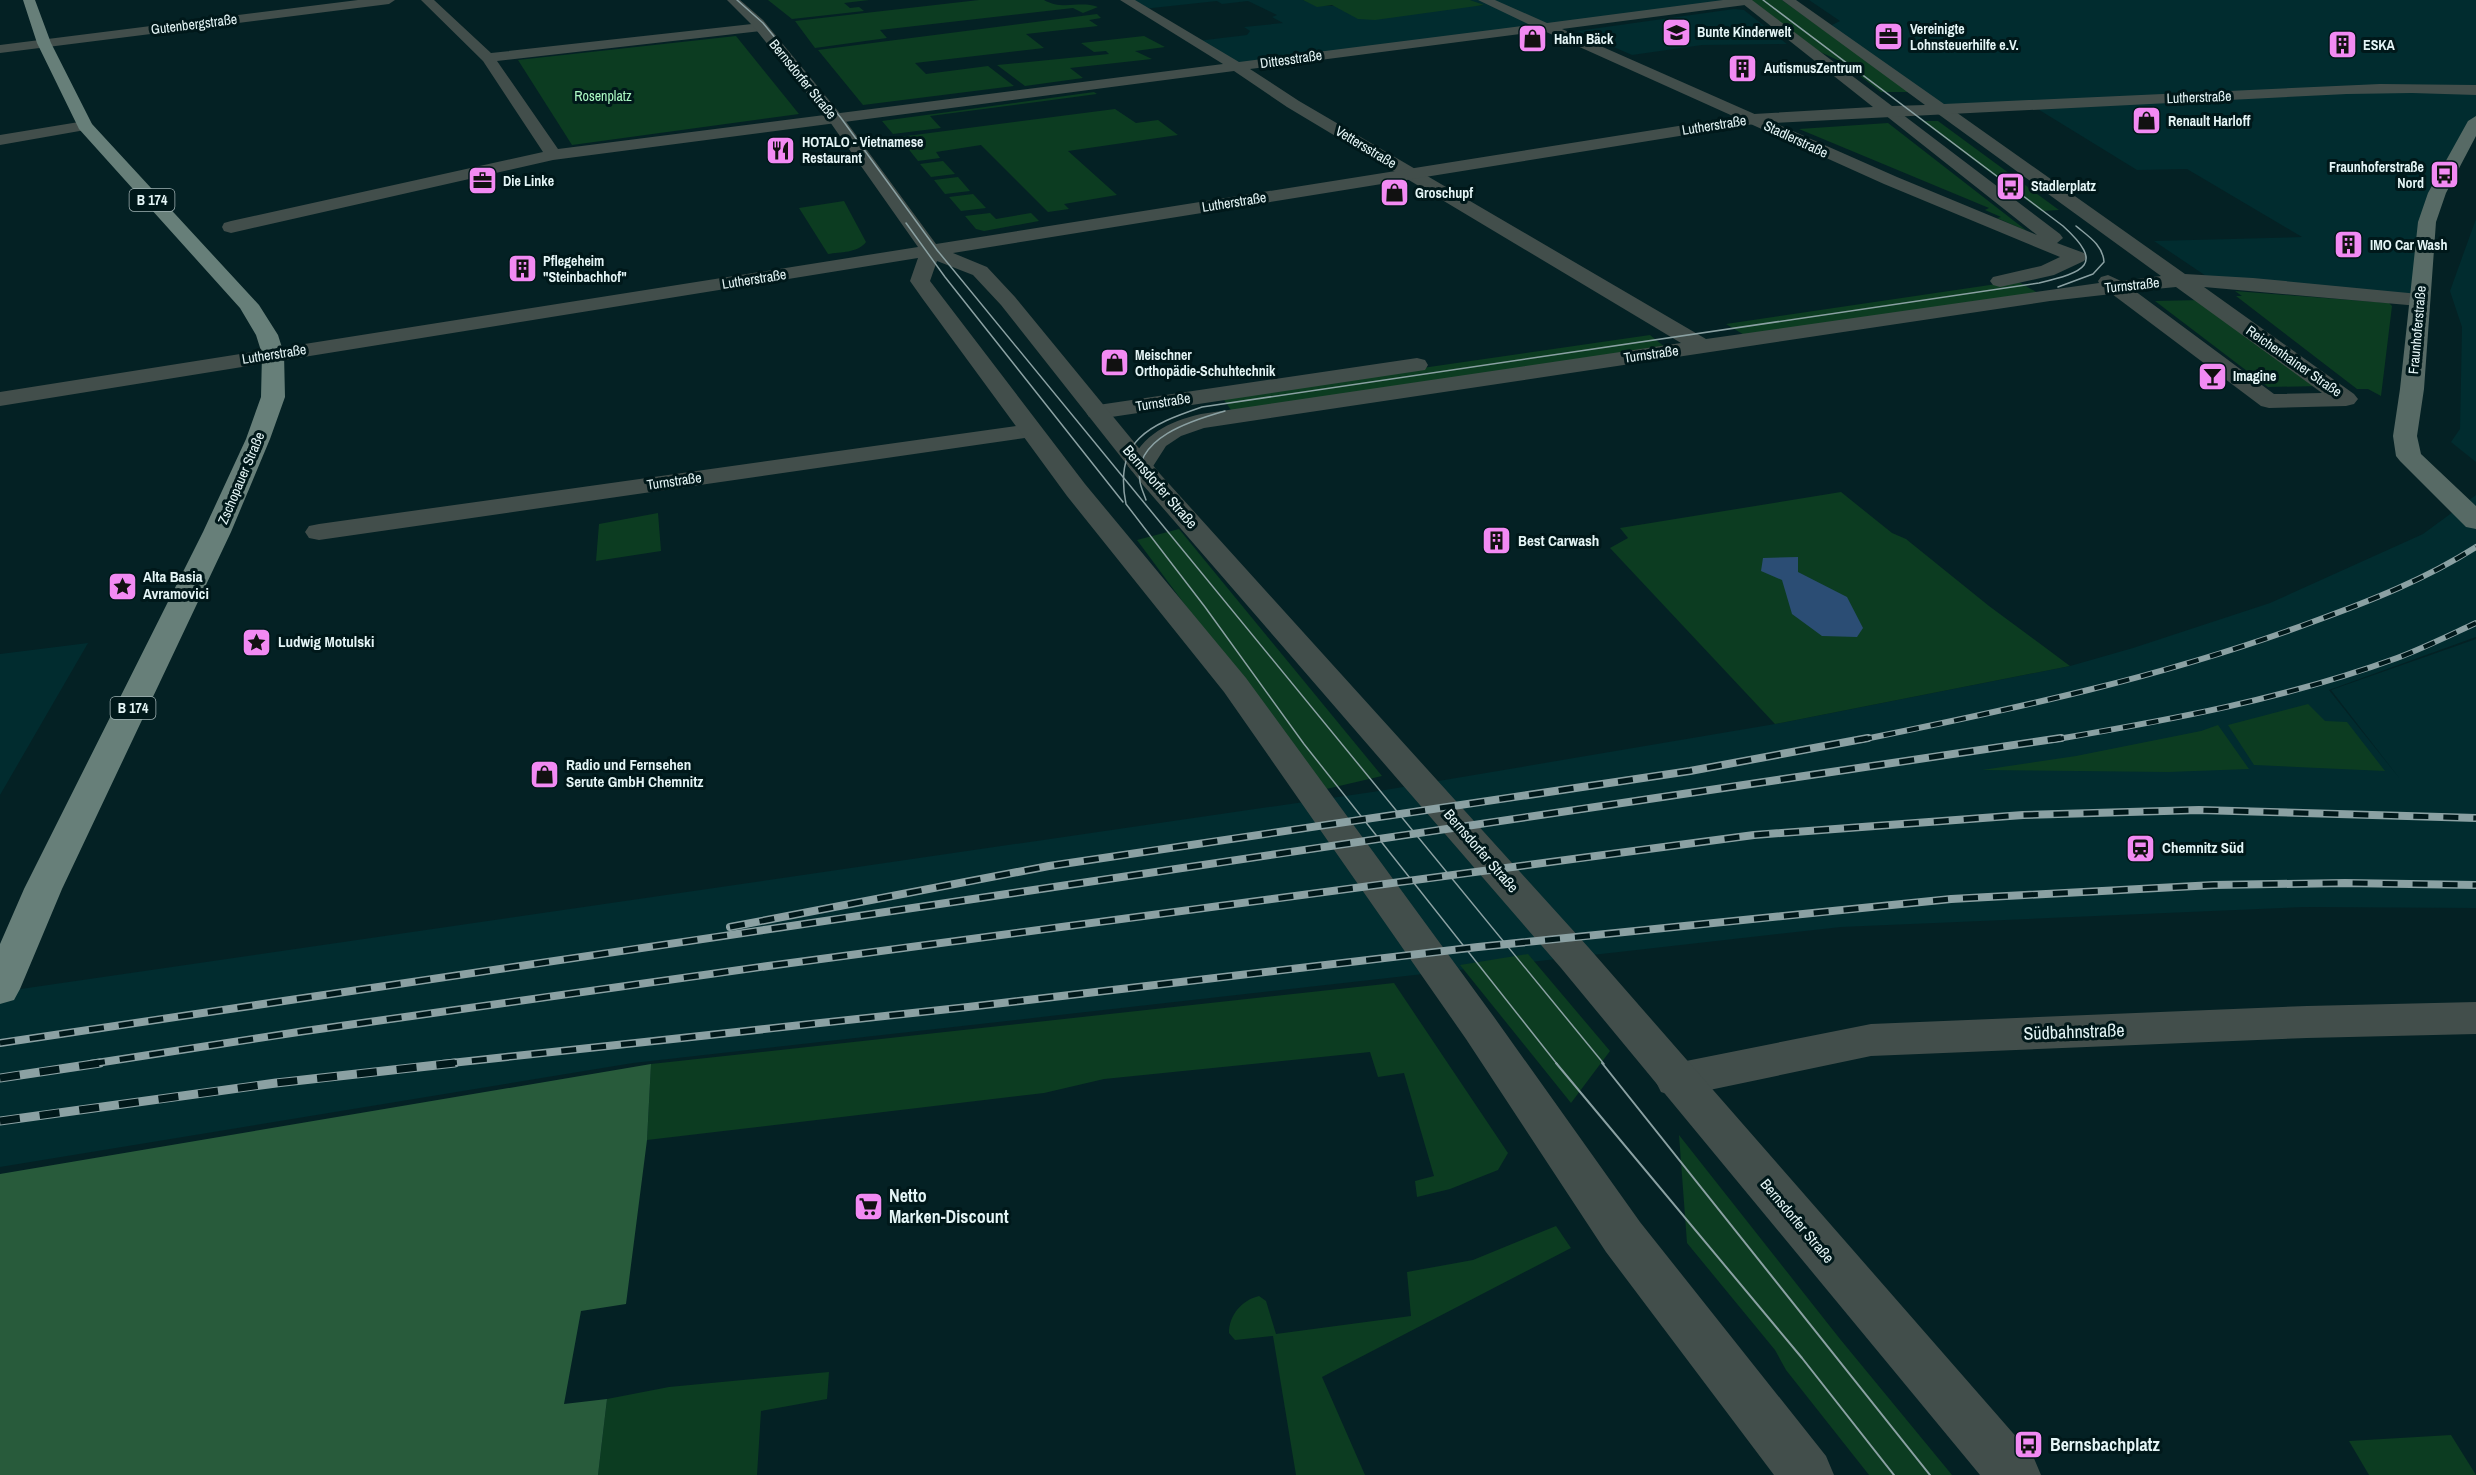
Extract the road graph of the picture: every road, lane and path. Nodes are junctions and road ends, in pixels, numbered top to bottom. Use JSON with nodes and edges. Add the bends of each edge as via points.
{"nodes":[{"id":1,"x":29,"y":0,"type":"edge"},
{"id":2,"x":389,"y":0,"type":"edge"},
{"id":3,"x":428,"y":0,"type":"edge"},
{"id":4,"x":733,"y":0,"type":"edge"},
{"id":5,"x":1126,"y":0,"type":"edge"},
{"id":6,"x":1484,"y":0,"type":"edge"},
{"id":7,"x":1745,"y":0,"type":"edge"},
{"id":8,"x":1788,"y":0,"type":"edge"},
{"id":9,"x":1544,"y":26,"type":"junction"},
{"id":10,"x":761,"y":27,"type":"junction"},
{"id":11,"x":44,"y":43,"type":"junction"},
{"id":12,"x":0,"y":49,"type":"edge"},
{"id":13,"x":488,"y":58,"type":"junction"},
{"id":14,"x":1236,"y":67,"type":"junction"},
{"id":15,"x":2476,"y":90,"type":"edge"},
{"id":16,"x":1940,"y":108,"type":"junction"},
{"id":17,"x":1888,"y":111,"type":"junction"},
{"id":18,"x":836,"y":119,"type":"junction"},
{"id":19,"x":1754,"y":119,"type":"junction"},
{"id":20,"x":2476,"y":121,"type":"edge"},
{"id":21,"x":86,"y":126,"type":"junction"},
{"id":22,"x":0,"y":140,"type":"edge"},
{"id":23,"x":554,"y":155,"type":"junction"},
{"id":24,"x":1411,"y":174,"type":"junction"},
{"id":25,"x":231,"y":227,"type":"dead end"},
{"id":26,"x":931,"y":251,"type":"junction"},
{"id":27,"x":2077,"y":256,"type":"junction"},
{"id":28,"x":2047,"y":271,"type":"junction"},
{"id":29,"x":2097,"y":273,"type":"junction"},
{"id":30,"x":2180,"y":280,"type":"junction"},
{"id":31,"x":1984,"y":283,"type":"dead end"},
{"id":32,"x":2116,"y":286,"type":"junction"},
{"id":33,"x":2419,"y":300,"type":"junction"},
{"id":34,"x":1706,"y":323,"type":"dead end"},
{"id":35,"x":1671,"y":328,"type":"junction"},
{"id":36,"x":1638,"y":333,"type":"dead end"},
{"id":37,"x":1701,"y":346,"type":"junction"},
{"id":38,"x":273,"y":354,"type":"junction"},
{"id":39,"x":1440,"y":362,"type":"dead end"},
{"id":40,"x":0,"y":399,"type":"edge"},
{"id":41,"x":1098,"y":412,"type":"junction"},
{"id":42,"x":1030,"y":431,"type":"junction"},
{"id":43,"x":1141,"y":465,"type":"junction"},
{"id":44,"x":2476,"y":521,"type":"edge"},
{"id":45,"x":319,"y":532,"type":"dead end"},
{"id":46,"x":1,"y":988,"type":"edge"},
{"id":47,"x":2476,"y":1018,"type":"edge"},
{"id":48,"x":1676,"y":1080,"type":"junction"},
{"id":49,"x":1807,"y":1475,"type":"edge"},
{"id":50,"x":2014,"y":1475,"type":"edge"}],
"edges":[{"from":1,"to":11,"type":"main road","name":"Zschopauer Straße","number":"B 174"},
{"from":2,"to":11,"type":"street","name":"Gutenbergstraße"},
{"from":3,"to":13,"type":"street"},
{"from":4,"to":10,"type":"street","name":"Bernsdorfer Straße"},
{"from":5,"to":14,"type":"street","name":"Vettersstraße"},
{"from":6,"to":9,"type":"street","name":"Stadlerstraße"},
{"from":7,"to":9,"type":"street","name":"Dittesstraße"},
{"from":7,"to":17,"type":"street","name":"Reichenhainer Straße"},
{"from":8,"to":16,"type":"street","name":"Reichenhainer Straße"},
{"from":9,"to":14,"type":"street","name":"Dittesstraße"},
{"from":9,"to":19,"type":"street","name":"Stadlerstraße"},
{"from":10,"to":13,"type":"street"},
{"from":10,"to":18,"type":"street","name":"Bernsdorfer Straße"},
{"from":11,"to":12,"type":"street","name":"Gutenbergstraße"},
{"from":11,"to":21,"type":"main road","name":"Zschopauer Straße","number":"B 174"},
{"from":13,"to":23,"type":"street"},
{"from":14,"to":18,"type":"street","name":"Dittesstraße"},
{"from":14,"to":24,"type":"street","name":"Vettersstraße"},
{"from":15,"to":16,"type":"street","name":"Lutherstraße"},
{"from":16,"to":17,"type":"street","name":"Lutherstraße"},
{"from":16,"to":30,"type":"street","name":"Reichenhainer Straße"},
{"from":17,"to":19,"type":"street","name":"Lutherstraße"},
{"from":17,"to":27,"type":"street","name":"Reichenhainer Straße"},
{"from":18,"to":23,"type":"street"},
{"from":18,"to":26,"type":"street","name":"Bernsdorfer Straße"},
{"from":19,"to":24,"type":"street","name":"Lutherstraße"},
{"from":19,"to":27,"type":"street","name":"Stadlerstraße","via":[[1990,224]]},
{"from":20,"to":33,"type":"main road","name":"Fraunhoferstraße","via":[[2437,193],[2427,222]]},
{"from":21,"to":22,"type":"street"},
{"from":21,"to":38,"type":"main road","name":"Zschopauer Straße","number":"B 174","via":[[248,305],[267,335]]},
{"from":23,"to":25,"type":"street"},
{"from":24,"to":26,"type":"street","name":"Lutherstraße"},
{"from":24,"to":35,"type":"street","name":"Vettersstraße"},
{"from":26,"to":38,"type":"street","name":"Lutherstraße"},
{"from":26,"to":41,"type":"street","name":"Bernsdorfer Straße","via":[[980,271]]},
{"from":26,"to":42,"type":"street","via":[[920,281]]},
{"from":27,"to":28,"type":"street","name":"Turnstraße"},
{"from":27,"to":29,"type":"street","name":"Reichenhainer Straße"},
{"from":28,"to":29,"type":"street","name":"Turnstraße"},
{"from":28,"to":31,"type":"street","name":"Turnstraße"},
{"from":29,"to":30,"type":"street","name":"Turnstraße"},
{"from":29,"to":32,"type":"street","name":"Reichenhainer Straße"},
{"from":30,"to":32,"type":"street","name":"Turnstraße"},
{"from":30,"to":32,"type":"street","name":"Reichenhainer Straße","via":[[2346,399],[2269,401]]},
{"from":30,"to":33,"type":"street","name":"Turnstraße"},
{"from":32,"to":37,"type":"street","name":"Turnstraße"},
{"from":33,"to":44,"type":"main road","name":"Fraunhoferstraße","via":[[2405,436],[2409,456]]},
{"from":34,"to":35,"type":"street","name":"Turnstraße"},
{"from":35,"to":36,"type":"street","name":"Turnstraße"},
{"from":35,"to":37,"type":"street","name":"Vettersstraße"},
{"from":37,"to":43,"type":"street","name":"Turnstraße","via":[[1202,421],[1154,442]]},
{"from":38,"to":40,"type":"street","name":"Lutherstraße"},
{"from":38,"to":46,"type":"main road","name":"Zschopauer Straße","number":"B 174","via":[[273,397],[258,439],[217,532],[43,889]]},
{"from":39,"to":41,"type":"street","name":"Turnstraße"},
{"from":41,"to":43,"type":"street","name":"Bernsdorfer Straße"},
{"from":42,"to":45,"type":"street","name":"Turnstraße"},
{"from":42,"to":49,"type":"street","via":[[1235,686],[1480,1028],[1623,1237]]},
{"from":43,"to":48,"type":"street","name":"Bernsdorfer Straße","via":[[1543,922]]},
{"from":47,"to":48,"type":"street","name":"Südbahnstraße","via":[[1871,1040]]},
{"from":48,"to":50,"type":"street","name":"Bernsdorfer Straße"}]}
